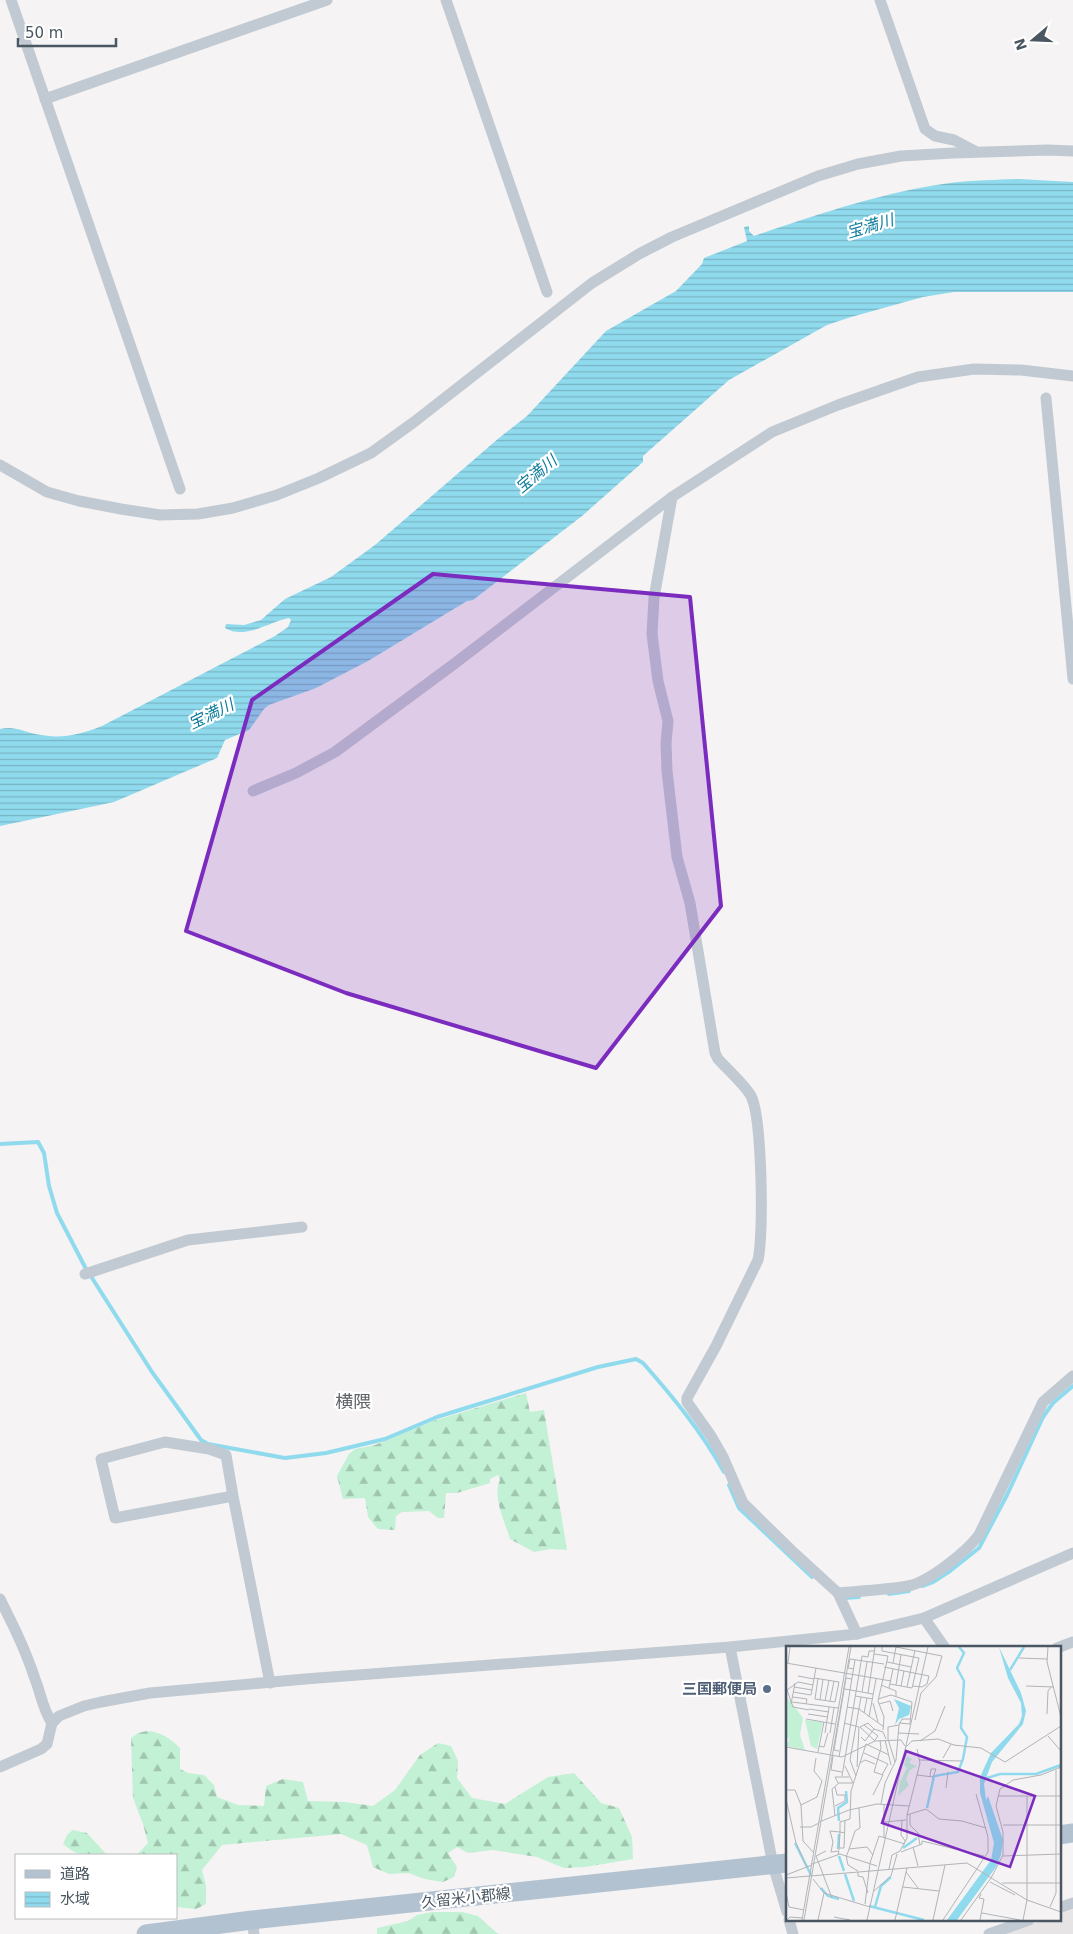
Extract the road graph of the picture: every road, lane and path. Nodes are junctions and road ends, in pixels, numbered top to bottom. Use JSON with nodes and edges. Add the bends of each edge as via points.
{"nodes":[{"id":1,"x":11,"y":0,"type":"edge"},
{"id":2,"x":326,"y":0,"type":"edge"},
{"id":3,"x":446,"y":0,"type":"edge"},
{"id":4,"x":880,"y":0,"type":"edge"},
{"id":5,"x":45,"y":99,"type":"junction"},
{"id":6,"x":1073,"y":151,"type":"edge"},
{"id":7,"x":979,"y":152,"type":"junction"},
{"id":8,"x":547,"y":292,"type":"dead end"},
{"id":9,"x":1073,"y":376,"type":"edge"},
{"id":10,"x":1046,"y":398,"type":"dead end"},
{"id":11,"x":0,"y":465,"type":"edge"},
{"id":12,"x":180,"y":489,"type":"dead end"},
{"id":13,"x":672,"y":498,"type":"junction"},
{"id":14,"x":1073,"y":679,"type":"edge"},
{"id":15,"x":253,"y":791,"type":"dead end"},
{"id":16,"x":302,"y":1227,"type":"dead end"},
{"id":17,"x":85,"y":1274,"type":"dead end"},
{"id":18,"x":1073,"y":1376,"type":"edge"},
{"id":19,"x":232,"y":1496,"type":"junction"},
{"id":20,"x":1073,"y":1553,"type":"edge"},
{"id":21,"x":838,"y":1593,"type":"junction"},
{"id":22,"x":0,"y":1599,"type":"edge"},
{"id":23,"x":924,"y":1618,"type":"junction"},
{"id":24,"x":857,"y":1634,"type":"junction"},
{"id":25,"x":1073,"y":1642,"type":"edge"},
{"id":26,"x":944,"y":1646,"type":"edge"},
{"id":27,"x":730,"y":1647,"type":"junction"},
{"id":28,"x":1060,"y":1647,"type":"edge"},
{"id":29,"x":270,"y":1683,"type":"junction"},
{"id":30,"x":52,"y":1723,"type":"junction"},
{"id":31,"x":0,"y":1767,"type":"edge"},
{"id":32,"x":1073,"y":1833,"type":"edge"},
{"id":33,"x":1060,"y":1835,"type":"edge"},
{"id":34,"x":780,"y":1864,"type":"edge"},
{"id":35,"x":1073,"y":1903,"type":"edge"},
{"id":36,"x":786,"y":1905,"type":"edge"},
{"id":37,"x":1060,"y":1908,"type":"edge"},
{"id":38,"x":1024,"y":1922,"type":"edge"},
{"id":39,"x":253,"y":1927,"type":"edge"},
{"id":40,"x":146,"y":1934,"type":"edge"},
{"id":41,"x":989,"y":1934,"type":"edge"}],
"edges":[{"from":1,"to":5,"type":"street"},
{"from":2,"to":5,"type":"street"},
{"from":3,"to":8,"type":"street"},
{"from":4,"to":7,"type":"street","via":[[925,129],[934,136],[954,140]]},
{"from":5,"to":12,"type":"street"},
{"from":6,"to":7,"type":"street"},
{"from":7,"to":11,"type":"street","via":[[901,156],[858,164],[818,176],[672,236],[592,283],[371,452],[277,495],[198,514],[160,515],[47,492]]},
{"from":9,"to":13,"type":"street","via":[[1021,370],[974,370],[918,377],[772,432]]},
{"from":10,"to":14,"type":"street"},
{"from":13,"to":15,"type":"street","via":[[336,752]]},
{"from":13,"to":21,"type":"street","via":[[654,598],[652,634],[658,681],[668,721],[667,771],[677,857],[690,903],[715,1053],[750,1096],[756,1115],[761,1188],[758,1260],[687,1402],[723,1457],[743,1503]]},
{"from":16,"to":17,"type":"street","via":[[188,1240]]},
{"from":18,"to":21,"type":"street","via":[[1043,1402],[980,1535],[970,1547],[925,1580],[909,1586]]},
{"from":19,"to":19,"type":"street","via":[[226,1455],[209,1449],[165,1442],[101,1460],[114,1518]]},
{"from":19,"to":29,"type":"street"},
{"from":20,"to":23,"type":"street"},
{"from":21,"to":24,"type":"street"},
{"from":22,"to":30,"type":"street"},
{"from":23,"to":24,"type":"street"},
{"from":23,"to":26,"type":"street"},
{"from":24,"to":27,"type":"street"},
{"from":25,"to":28,"type":"street"},
{"from":27,"to":29,"type":"street"},
{"from":27,"to":34,"type":"street"},
{"from":29,"to":30,"type":"street","via":[[101,1702],[60,1716]]},
{"from":30,"to":31,"type":"street","via":[[47,1744]]},
{"from":32,"to":33,"type":"main road"},
{"from":34,"to":36,"type":"street"},
{"from":34,"to":39,"type":"main road","name":"久留米小郡線"},
{"from":35,"to":37,"type":"street"},
{"from":38,"to":41,"type":"street"},
{"from":39,"to":40,"type":"main road","name":"久留米小郡線"}]}
